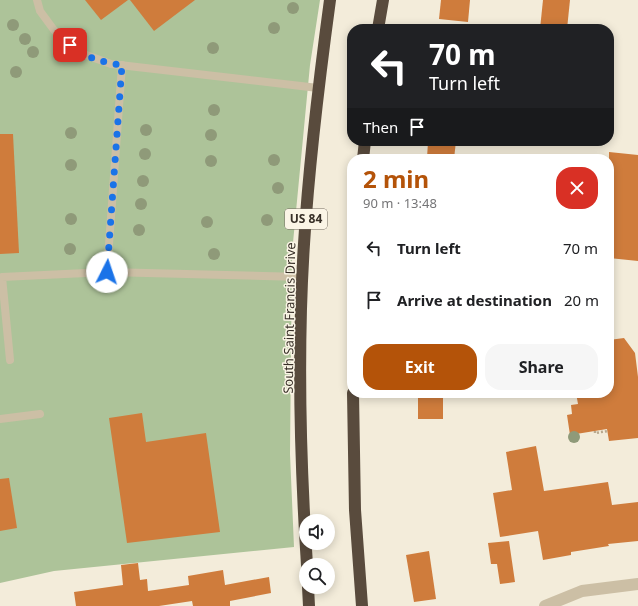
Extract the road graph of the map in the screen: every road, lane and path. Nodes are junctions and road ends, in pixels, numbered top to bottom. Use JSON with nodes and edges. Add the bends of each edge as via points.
{"nodes":[{"id":1,"x":37,"y":0,"type":"edge"},
{"id":2,"x":330,"y":0,"type":"edge"},
{"id":3,"x":383,"y":0,"type":"edge"},
{"id":4,"x":379,"y":24,"type":"edge"},
{"id":5,"x":122,"y":65,"type":"junction"},
{"id":6,"x":318,"y":88,"type":"junction"},
{"id":7,"x":107,"y":272,"type":"junction"},
{"id":8,"x":303,"y":277,"type":"junction"},
{"id":9,"x":10,"y":360,"type":"dead end"},
{"id":10,"x":353,"y":398,"type":"edge"},
{"id":11,"x":40,"y":414,"type":"dead end"},
{"id":12,"x":0,"y":419,"type":"edge"},
{"id":13,"x":595,"y":431,"type":"dead end"},
{"id":14,"x":608,"y":431,"type":"dead end"},
{"id":15,"x":307,"y":558,"type":"edge"},
{"id":16,"x":638,"y":584,"type":"edge"},
{"id":17,"x":308,"y":594,"type":"edge"},
{"id":18,"x":309,"y":606,"type":"edge"},
{"id":19,"x":362,"y":606,"type":"edge"},
{"id":20,"x":545,"y":606,"type":"edge"}],
"edges":[{"from":1,"to":5,"type":"lane","via":[[40,11],[54,30],[78,52],[111,64]]},
{"from":2,"to":6,"type":"highway","name":"South Saint Francis Drive","number":"US 84"},
{"from":3,"to":4,"type":"highway"},
{"from":5,"to":6,"type":"lane"},
{"from":5,"to":7,"type":"lane"},
{"from":6,"to":8,"type":"highway","name":"South Saint Francis Drive","number":"US 84"},
{"from":7,"to":8,"type":"lane"},
{"from":7,"to":9,"type":"lane","via":[[2,277]]},
{"from":8,"to":15,"type":"highway","name":"South Saint Francis Drive","number":"US 84","via":[[301,438]]},
{"from":10,"to":19,"type":"highway","via":[[355,510]]},
{"from":11,"to":12,"type":"lane"},
{"from":13,"to":14,"type":"path"},
{"from":16,"to":20,"type":"street","via":[[582,591]]},
{"from":17,"to":18,"type":"highway"}]}
